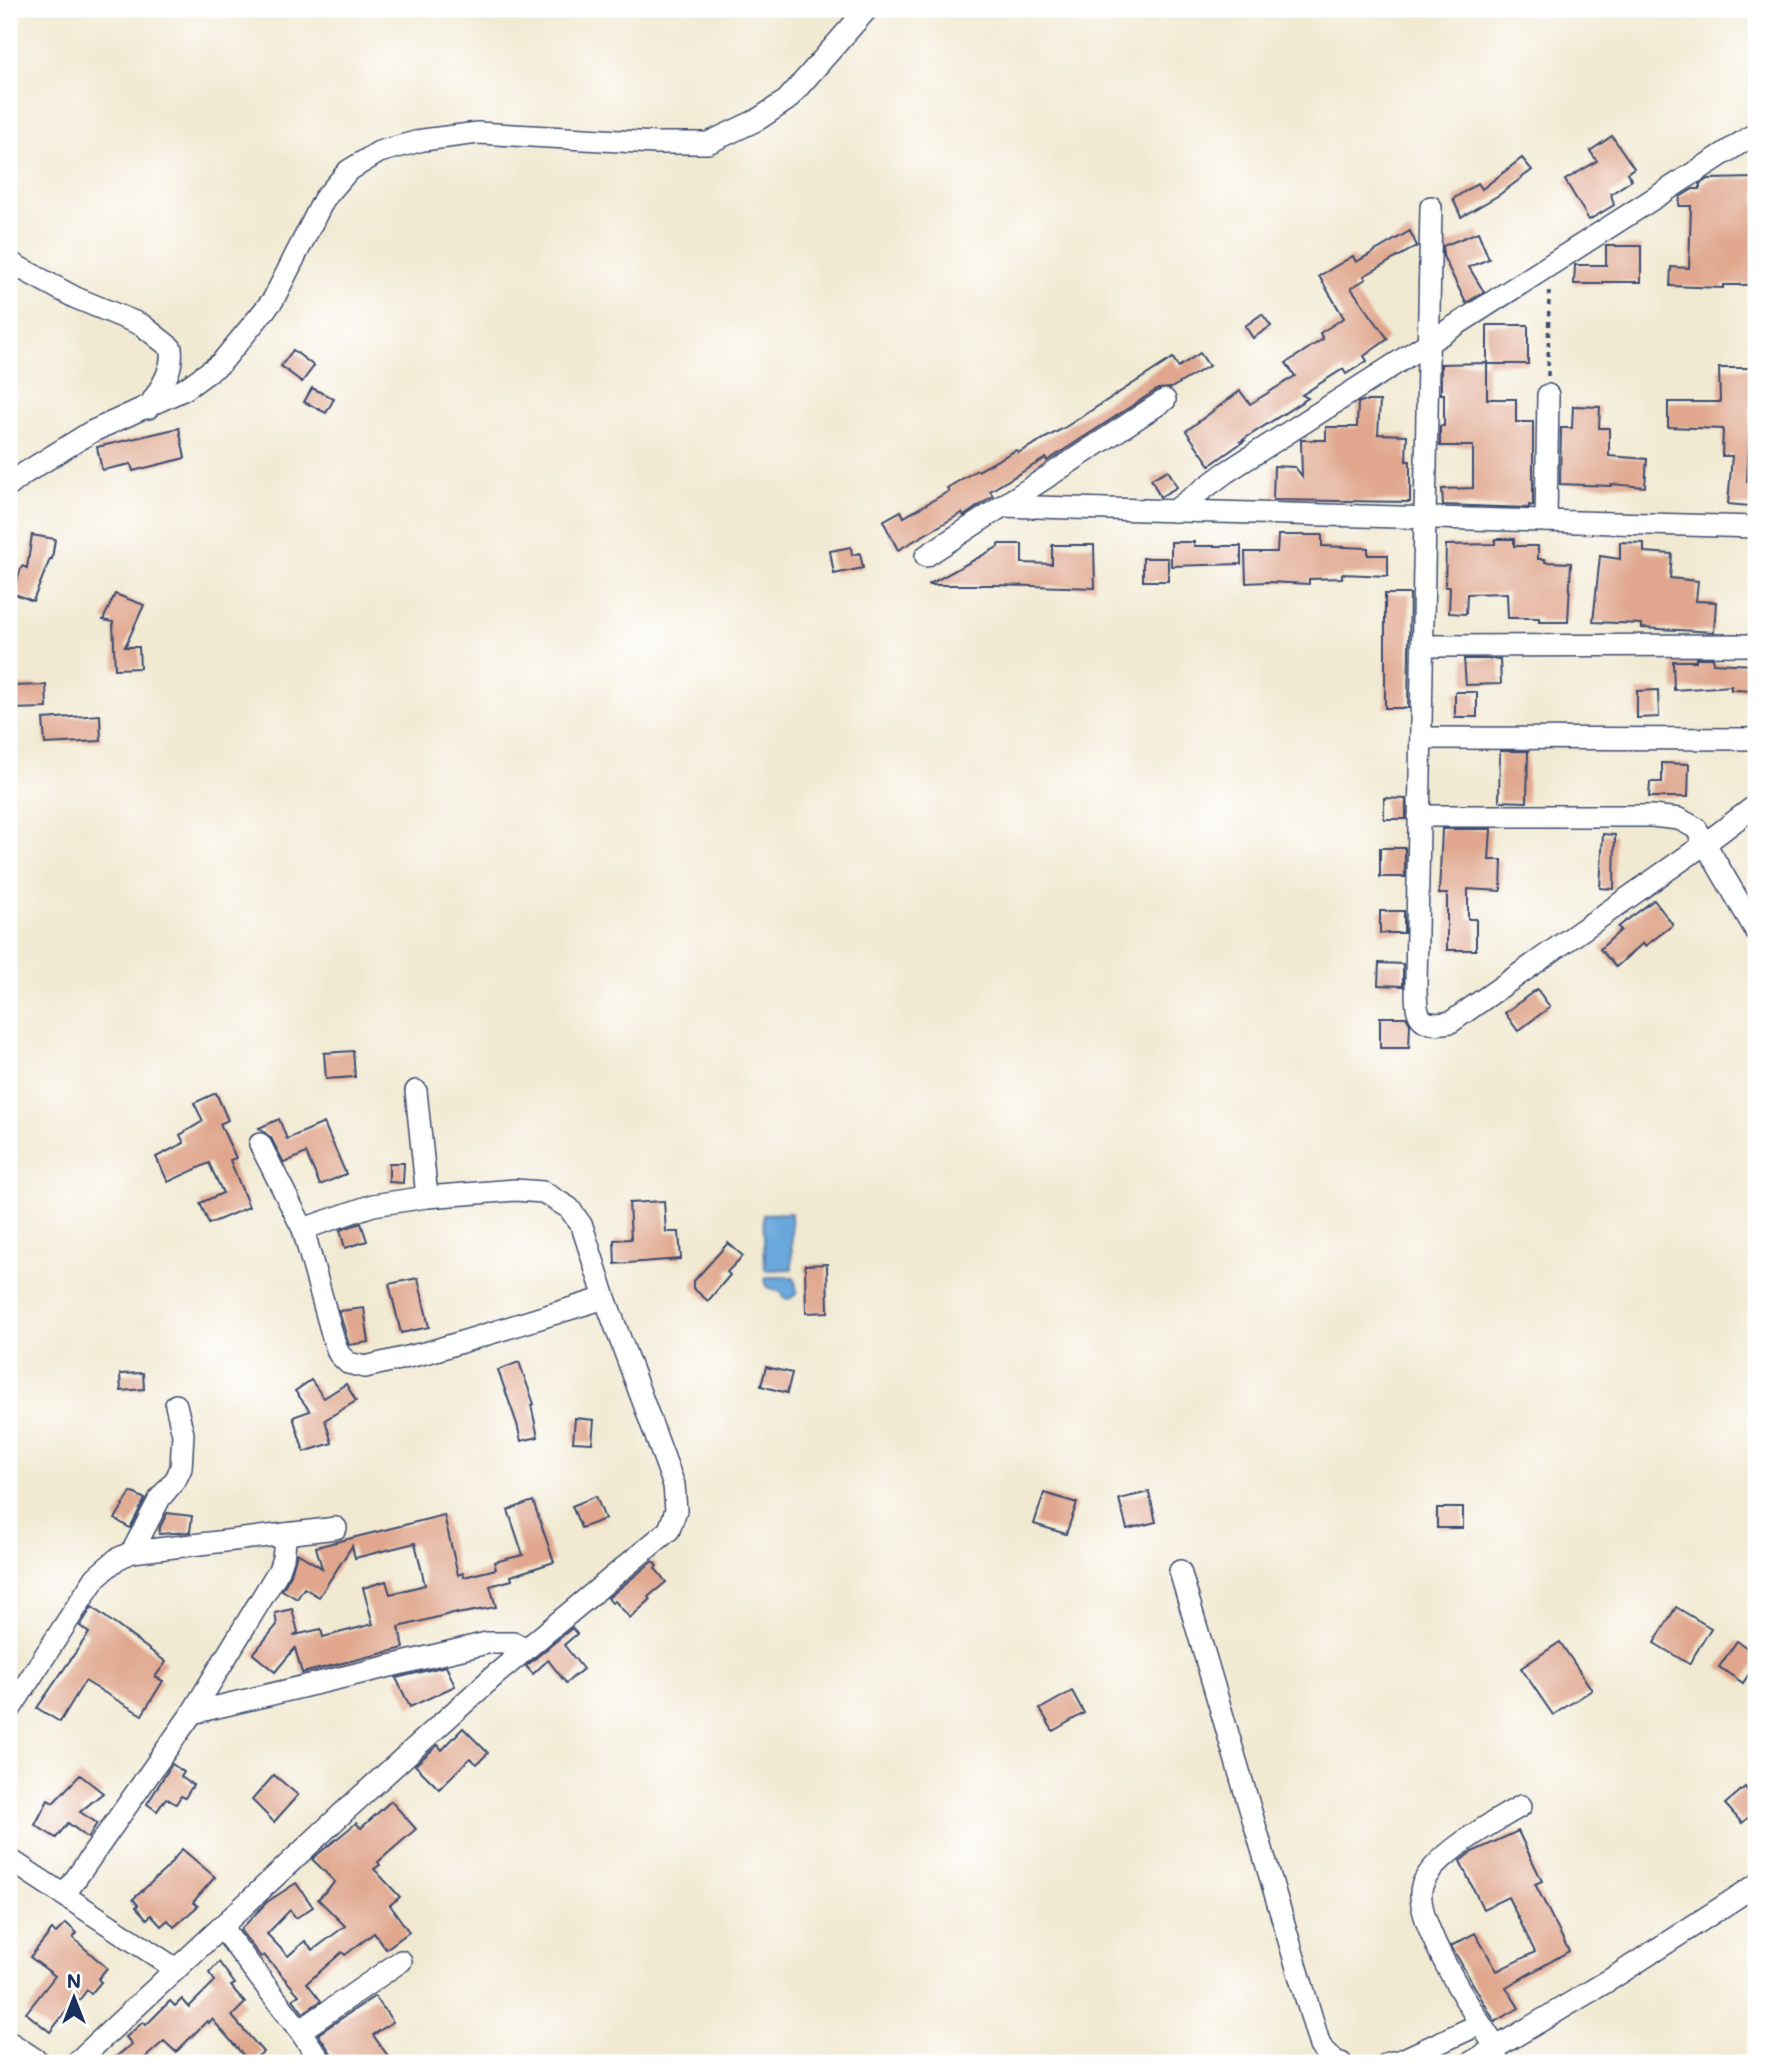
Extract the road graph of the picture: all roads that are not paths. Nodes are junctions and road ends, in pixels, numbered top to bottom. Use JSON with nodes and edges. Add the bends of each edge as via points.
{"nodes":[{"id":1,"x":867,"y":9,"type":"edge"},
{"id":2,"x":1756,"y":133,"type":"edge"},
{"id":3,"x":1431,"y":207,"type":"dead end"},
{"id":4,"x":9,"y":262,"type":"edge"},
{"id":5,"x":1429,"y":345,"type":"junction"},
{"id":6,"x":1548,"y":395,"type":"road end"},
{"id":7,"x":1165,"y":400,"type":"dead end"},
{"id":8,"x":148,"y":408,"type":"junction"},
{"id":9,"x":9,"y":486,"type":"edge"},
{"id":10,"x":1002,"y":506,"type":"junction"},
{"id":11,"x":1174,"y":511,"type":"junction"},
{"id":12,"x":1425,"y":518,"type":"junction"},
{"id":13,"x":1546,"y":522,"type":"junction"},
{"id":14,"x":1756,"y":527,"type":"edge"},
{"id":15,"x":926,"y":556,"type":"dead end"},
{"id":16,"x":1423,"y":646,"type":"junction"},
{"id":17,"x":1756,"y":646,"type":"edge"},
{"id":18,"x":1421,"y":738,"type":"junction"},
{"id":19,"x":1756,"y":739,"type":"edge"},
{"id":20,"x":1756,"y":805,"type":"edge"},
{"id":21,"x":1419,"y":816,"type":"junction"},
{"id":22,"x":1706,"y":843,"type":"junction"},
{"id":23,"x":1749,"y":903,"type":"edge"},
{"id":24,"x":1756,"y":931,"type":"edge"},
{"id":25,"x":416,"y":1091,"type":"dead end"},
{"id":26,"x":260,"y":1144,"type":"dead end"},
{"id":27,"x":427,"y":1197,"type":"junction"},
{"id":28,"x":303,"y":1229,"type":"junction"},
{"id":29,"x":605,"y":1298,"type":"junction"},
{"id":30,"x":176,"y":1405,"type":"dead end"},
{"id":31,"x":336,"y":1528,"type":"dead end"},
{"id":32,"x":286,"y":1534,"type":"junction"},
{"id":33,"x":132,"y":1552,"type":"junction"},
{"id":34,"x":1180,"y":1571,"type":"dead end"},
{"id":35,"x":486,"y":1643,"type":"junction"},
{"id":36,"x":526,"y":1649,"type":"junction"},
{"id":37,"x":494,"y":1676,"type":"junction"},
{"id":38,"x":9,"y":1711,"type":"edge"},
{"id":39,"x":192,"y":1713,"type":"junction"},
{"id":40,"x":1521,"y":1806,"type":"dead end"},
{"id":41,"x":9,"y":1859,"type":"edge"},
{"id":42,"x":1756,"y":1885,"type":"edge"},
{"id":43,"x":65,"y":1894,"type":"junction"},
{"id":44,"x":222,"y":1928,"type":"junction"},
{"id":45,"x":401,"y":1961,"type":"dead end"},
{"id":46,"x":176,"y":1969,"type":"junction"},
{"id":47,"x":1480,"y":2024,"type":"junction"},
{"id":48,"x":300,"y":2031,"type":"junction"},
{"id":49,"x":9,"y":2042,"type":"edge"},
{"id":50,"x":1496,"y":2056,"type":"edge"},
{"id":51,"x":41,"y":2063,"type":"edge"},
{"id":52,"x":76,"y":2063,"type":"edge"},
{"id":53,"x":322,"y":2063,"type":"edge"},
{"id":54,"x":1341,"y":2063,"type":"edge"},
{"id":55,"x":1388,"y":2063,"type":"edge"},
{"id":56,"x":1470,"y":2063,"type":"edge"}],
"edges":[{"from":1,"to":8,"type":"street","via":[[787,100],[708,143],[478,132],[379,152],[348,171],[324,199],[273,300],[221,363]]},
{"from":2,"to":5,"type":"street"},
{"from":3,"to":5,"type":"street"},
{"from":4,"to":8,"type":"street","via":[[142,326],[171,348],[173,363]]},
{"from":5,"to":11,"type":"street","via":[[1225,473]]},
{"from":5,"to":12,"type":"street"},
{"from":6,"to":13,"type":"street"},
{"from":7,"to":10,"type":"street"},
{"from":8,"to":9,"type":"street","via":[[91,432]]},
{"from":10,"to":11,"type":"street"},
{"from":10,"to":15,"type":"street"},
{"from":11,"to":12,"type":"street"},
{"from":12,"to":13,"type":"street"},
{"from":12,"to":16,"type":"street"},
{"from":13,"to":14,"type":"street"},
{"from":16,"to":17,"type":"street"},
{"from":16,"to":18,"type":"street"},
{"from":18,"to":19,"type":"street"},
{"from":18,"to":21,"type":"street"},
{"from":20,"to":22,"type":"street"},
{"from":21,"to":22,"type":"street","via":[[1653,816],[1679,819],[1696,828]]},
{"from":21,"to":22,"type":"street","via":[[1416,1001],[1424,1021],[1434,1025],[1451,1022],[1476,1006]]},
{"from":22,"to":23,"type":"street"},
{"from":23,"to":24,"type":"street"},
{"from":25,"to":27,"type":"street"},
{"from":26,"to":28,"type":"street"},
{"from":27,"to":28,"type":"street","via":[[373,1205]]},
{"from":27,"to":29,"type":"street","via":[[543,1192],[569,1208],[582,1226]]},
{"from":28,"to":29,"type":"street","via":[[339,1354],[348,1363],[365,1367]]},
{"from":29,"to":36,"type":"street","via":[[674,1485],[676,1510],[669,1530]]},
{"from":30,"to":33,"type":"street","via":[[183,1434],[181,1468]]},
{"from":31,"to":32,"type":"street"},
{"from":32,"to":33,"type":"street"},
{"from":32,"to":39,"type":"street","via":[[279,1570]]},
{"from":33,"to":38,"type":"street","via":[[96,1577]]},
{"from":34,"to":54,"type":"street","via":[[1320,2046]]},
{"from":35,"to":36,"type":"street","via":[[513,1643]]},
{"from":35,"to":37,"type":"street"},
{"from":35,"to":39,"type":"street"},
{"from":36,"to":37,"type":"street"},
{"from":37,"to":44,"type":"street"},
{"from":39,"to":43,"type":"street"},
{"from":40,"to":47,"type":"street","via":[[1435,1863],[1422,1886],[1420,1906],[1428,1931]]},
{"from":41,"to":43,"type":"street"},
{"from":42,"to":50,"type":"street"},
{"from":43,"to":46,"type":"street"},
{"from":44,"to":46,"type":"street"},
{"from":44,"to":48,"type":"street"},
{"from":45,"to":48,"type":"street"},
{"from":46,"to":52,"type":"street"},
{"from":47,"to":50,"type":"street"},
{"from":47,"to":55,"type":"street"},
{"from":48,"to":53,"type":"street"},
{"from":49,"to":51,"type":"street"},
{"from":50,"to":56,"type":"street"}]}
